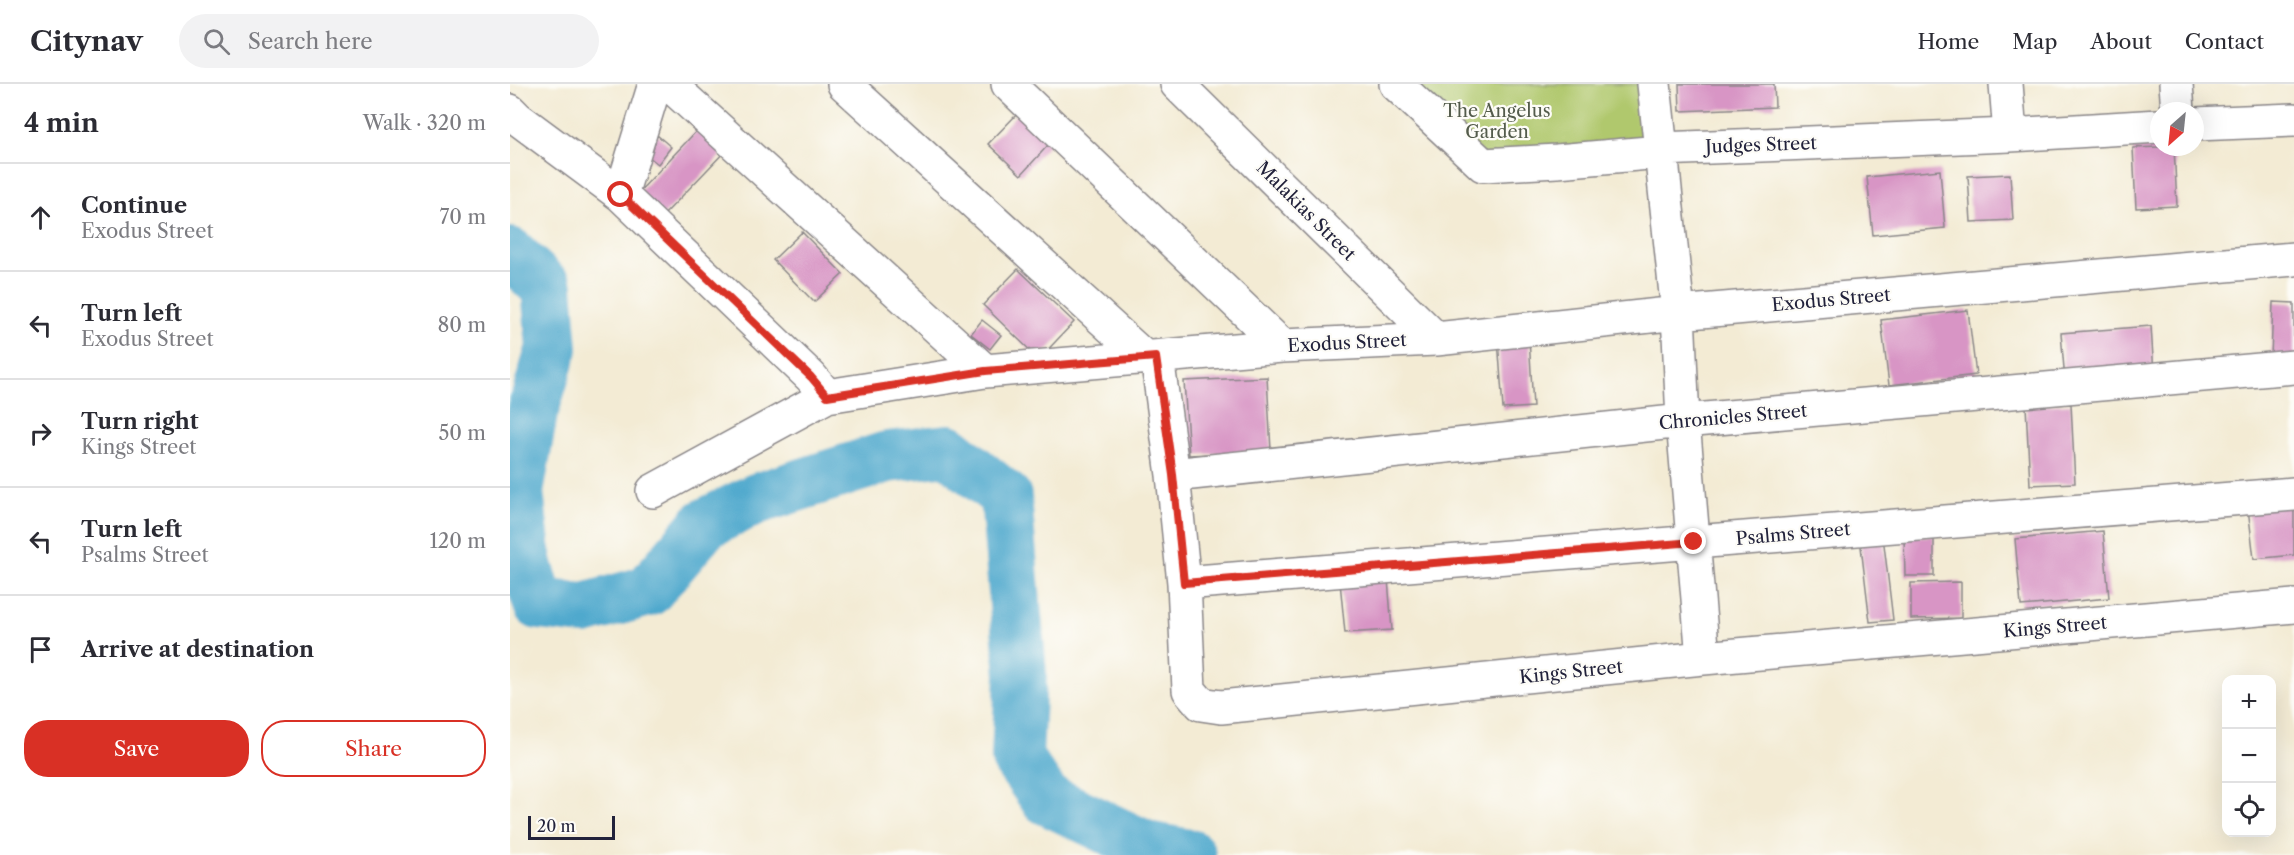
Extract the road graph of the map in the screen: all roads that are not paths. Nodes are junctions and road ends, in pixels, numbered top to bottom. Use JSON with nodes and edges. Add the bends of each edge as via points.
{"nodes":[{"id":1,"x":655,"y":84,"type":"edge"},
{"id":2,"x":669,"y":84,"type":"edge"},
{"id":3,"x":844,"y":84,"type":"edge"},
{"id":4,"x":1008,"y":84,"type":"edge"},
{"id":5,"x":1177,"y":84,"type":"edge"},
{"id":6,"x":1396,"y":84,"type":"edge"},
{"id":7,"x":1654,"y":84,"type":"edge"},
{"id":8,"x":2006,"y":84,"type":"edge"},
{"id":9,"x":2176,"y":84,"type":"edge"},
{"id":10,"x":2177,"y":102,"type":"edge"},
{"id":11,"x":510,"y":111,"type":"edge"},
{"id":12,"x":2294,"y":120,"type":"edge"},
{"id":13,"x":2204,"y":124,"type":"edge"},
{"id":14,"x":2150,"y":127,"type":"edge"},
{"id":15,"x":2010,"y":135,"type":"junction"},
{"id":16,"x":1660,"y":149,"type":"junction"},
{"id":17,"x":621,"y":195,"type":"junction"},
{"id":18,"x":2294,"y":260,"type":"edge"},
{"id":19,"x":1678,"y":314,"type":"junction"},
{"id":20,"x":1436,"y":339,"type":"junction"},
{"id":21,"x":1282,"y":346,"type":"junction"},
{"id":22,"x":1150,"y":357,"type":"junction"},
{"id":23,"x":2294,"y":367,"type":"edge"},
{"id":24,"x":985,"y":371,"type":"junction"},
{"id":25,"x":827,"y":396,"type":"junction"},
{"id":26,"x":1683,"y":421,"type":"junction"},
{"id":27,"x":1173,"y":475,"type":"junction"},
{"id":28,"x":653,"y":491,"type":"dead end"},
{"id":29,"x":2294,"y":494,"type":"edge"},
{"id":30,"x":1694,"y":542,"type":"junction"},
{"id":31,"x":1184,"y":583,"type":"junction"},
{"id":32,"x":2294,"y":606,"type":"edge"},
{"id":33,"x":1703,"y":658,"type":"junction"}],
"edges":[{"from":1,"to":17,"type":"street"},
{"from":2,"to":24,"type":"street"},
{"from":3,"to":22,"type":"street"},
{"from":4,"to":21,"type":"street"},
{"from":5,"to":20,"type":"street","name":"Malakias Street"},
{"from":6,"to":16,"type":"street","name":"Judges Street","via":[[1483,165]]},
{"from":7,"to":16,"type":"street"},
{"from":8,"to":15,"type":"street"},
{"from":9,"to":10,"type":"street"},
{"from":11,"to":17,"type":"street"},
{"from":12,"to":13,"type":"street"},
{"from":14,"to":15,"type":"street","name":"Judges Street"},
{"from":15,"to":16,"type":"street","name":"Judges Street"},
{"from":16,"to":19,"type":"street"},
{"from":17,"to":25,"type":"street"},
{"from":18,"to":19,"type":"street","name":"Exodus Street"},
{"from":19,"to":20,"type":"street","name":"Exodus Street"},
{"from":19,"to":26,"type":"street"},
{"from":20,"to":21,"type":"street","name":"Exodus Street"},
{"from":21,"to":22,"type":"street","name":"Exodus Street"},
{"from":22,"to":24,"type":"street","name":"Exodus Street"},
{"from":22,"to":27,"type":"street","name":"Kings Street"},
{"from":23,"to":26,"type":"street","name":"Chronicles Street"},
{"from":24,"to":25,"type":"street","name":"Exodus Street"},
{"from":25,"to":28,"type":"street","name":"Exodus Street"},
{"from":26,"to":27,"type":"street","name":"Chronicles Street"},
{"from":26,"to":30,"type":"street"},
{"from":27,"to":31,"type":"street","name":"Kings Street"},
{"from":29,"to":30,"type":"street","name":"Psalms Street"},
{"from":30,"to":31,"type":"street","name":"Psalms Street"},
{"from":30,"to":33,"type":"street"},
{"from":31,"to":33,"type":"street","name":"Kings Street","via":[[1189,690],[1201,704],[1221,707]]},
{"from":32,"to":33,"type":"street","name":"Kings Street"}]}
